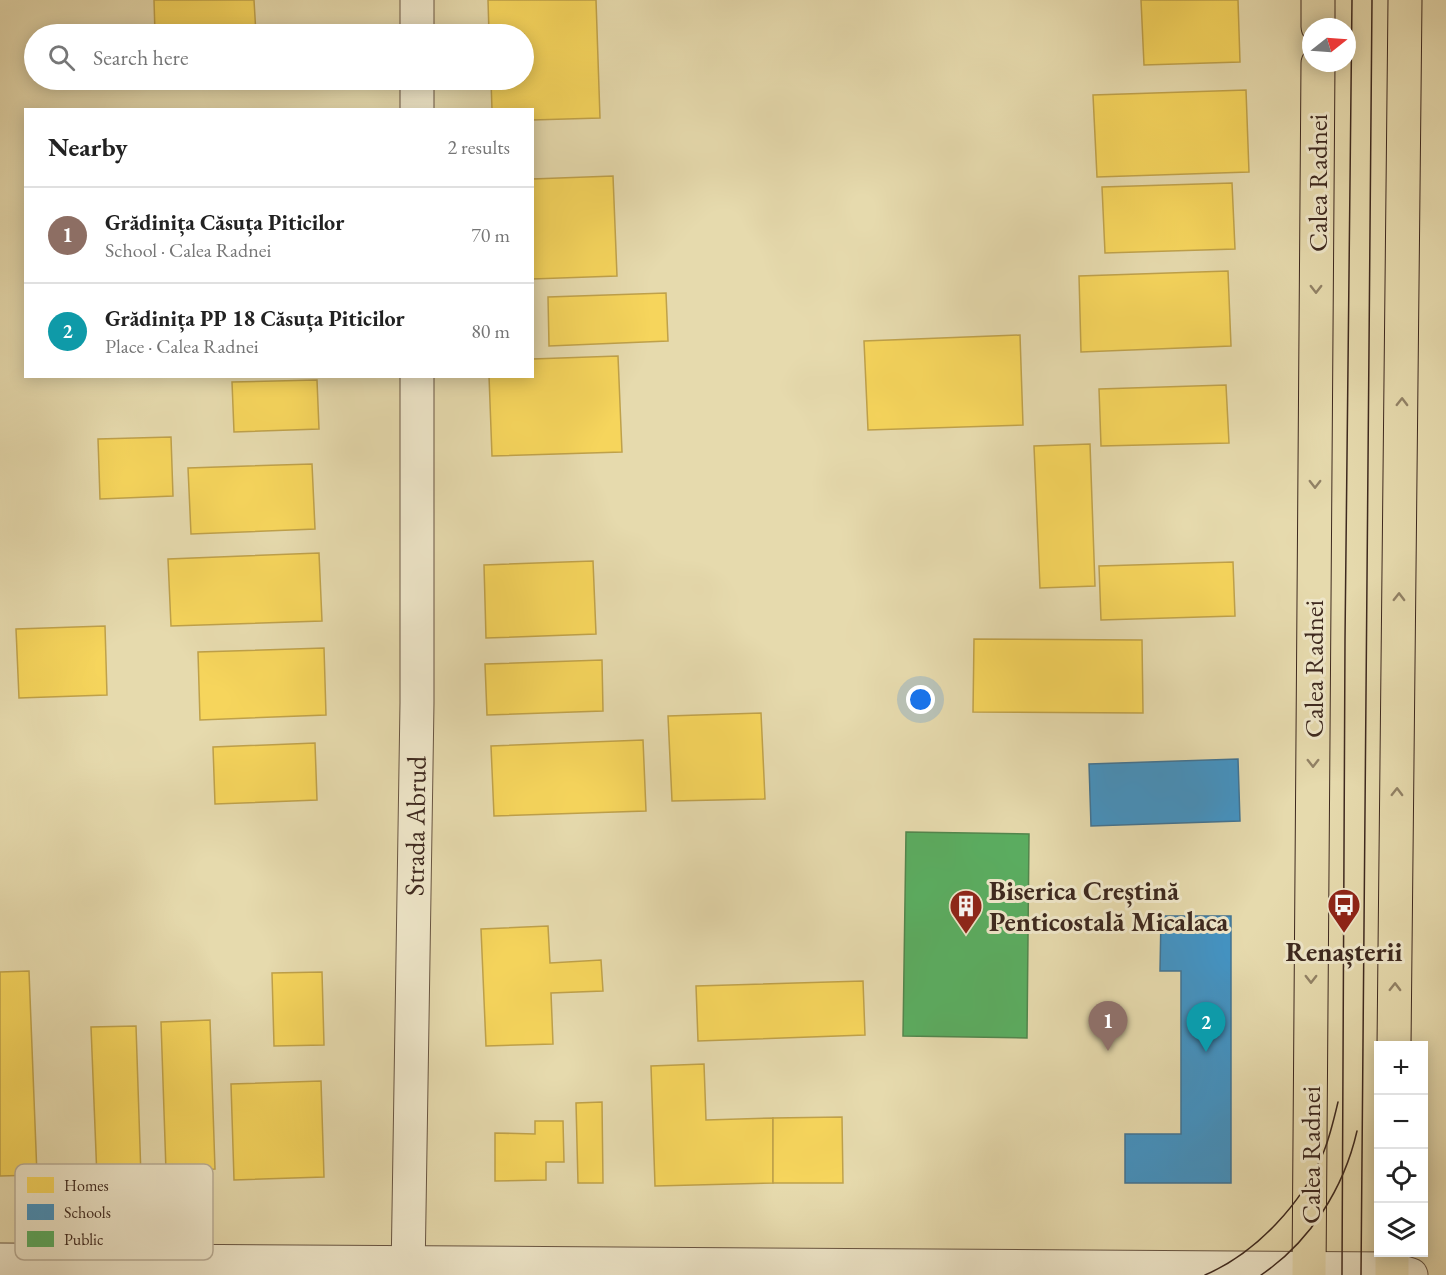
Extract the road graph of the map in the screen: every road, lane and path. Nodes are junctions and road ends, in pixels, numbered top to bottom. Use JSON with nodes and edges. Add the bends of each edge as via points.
{"nodes":[{"id":1,"x":417,"y":0,"type":"edge"},
{"id":2,"x":1318,"y":0,"type":"edge"},
{"id":3,"x":1405,"y":0,"type":"edge"},
{"id":4,"x":1318,"y":18,"type":"edge"},
{"id":5,"x":417,"y":24,"type":"edge"},
{"id":6,"x":1318,"y":72,"type":"edge"},
{"id":7,"x":417,"y":90,"type":"edge"},
{"id":8,"x":417,"y":108,"type":"edge"},
{"id":9,"x":417,"y":378,"type":"edge"},
{"id":10,"x":1394,"y":1041,"type":"edge"},
{"id":11,"x":0,"y":1260,"type":"edge"},
{"id":12,"x":1397,"y":1268,"type":"edge"},
{"id":13,"x":408,"y":1269,"type":"edge"},
{"id":14,"x":1309,"y":1272,"type":"edge"}],
"edges":[{"from":1,"to":5,"type":"street"},
{"from":2,"to":4,"type":"main road"},
{"from":10,"to":3,"type":"main road","one_way":true},
{"from":6,"to":14,"type":"main road","name":"Calea Radnei","one_way":true},
{"from":7,"to":8,"type":"street"},
{"from":9,"to":13,"type":"street","name":"Strada Abrud","via":[[417,703]]},
{"from":11,"to":13,"type":"street"},
{"from":12,"to":14,"type":"street"},
{"from":13,"to":14,"type":"street"}]}
